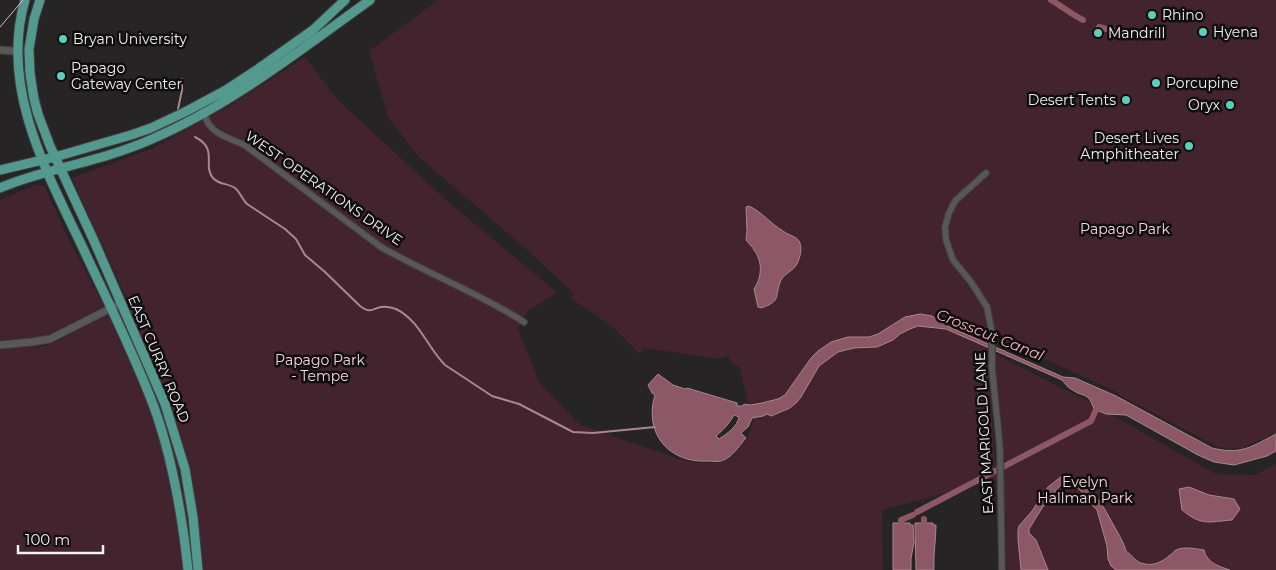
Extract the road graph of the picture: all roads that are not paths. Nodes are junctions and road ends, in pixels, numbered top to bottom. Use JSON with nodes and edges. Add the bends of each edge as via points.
{"nodes":[{"id":1,"x":25,"y":0,"type":"edge"},
{"id":2,"x":40,"y":0,"type":"edge"},
{"id":3,"x":345,"y":0,"type":"edge"},
{"id":4,"x":370,"y":0,"type":"edge"},
{"id":5,"x":0,"y":50,"type":"edge"},
{"id":6,"x":16,"y":51,"type":"junction"},
{"id":7,"x":202,"y":109,"type":"junction"},
{"id":8,"x":55,"y":157,"type":"junction"},
{"id":9,"x":42,"y":160,"type":"junction"},
{"id":10,"x":61,"y":168,"type":"junction"},
{"id":11,"x":0,"y":170,"type":"edge"},
{"id":12,"x":47,"y":172,"type":"junction"},
{"id":13,"x":986,"y":173,"type":"dead end"},
{"id":14,"x":0,"y":188,"type":"edge"},
{"id":15,"x":121,"y":303,"type":"junction"},
{"id":16,"x":110,"y":308,"type":"junction"},
{"id":17,"x":524,"y":322,"type":"dead end"},
{"id":18,"x":0,"y":345,"type":"edge"},
{"id":19,"x":188,"y":570,"type":"edge"},
{"id":20,"x":198,"y":570,"type":"edge"},
{"id":21,"x":1002,"y":570,"type":"edge"}],
"edges":[{"from":1,"to":6,"type":"main road","name":"EAST CURRY ROAD"},
{"from":2,"to":8,"type":"main road","name":"EAST CURRY ROAD","via":[[30,38],[30,73],[38,114]]},
{"from":3,"to":7,"type":"main road","via":[[313,30]]},
{"from":4,"to":7,"type":"main road","via":[[240,92]]},
{"from":5,"to":6,"type":"street"},
{"from":6,"to":9,"type":"main road","name":"EAST CURRY ROAD","via":[[21,103]]},
{"from":7,"to":8,"type":"main road"},
{"from":7,"to":10,"type":"main road","via":[[138,145]]},
{"from":7,"to":17,"type":"street","name":"WEST OPERATIONS DRIVE","via":[[214,130],[246,146],[381,247]]},
{"from":8,"to":9,"type":"main road"},
{"from":8,"to":10,"type":"main road","name":"EAST CURRY ROAD"},
{"from":9,"to":11,"type":"main road"},
{"from":9,"to":12,"type":"main road","name":"EAST CURRY ROAD"},
{"from":10,"to":12,"type":"main road"},
{"from":10,"to":15,"type":"main road","name":"EAST CURRY ROAD"},
{"from":12,"to":14,"type":"main road"},
{"from":12,"to":16,"type":"main road","name":"EAST CURRY ROAD"},
{"from":13,"to":21,"type":"street","name":"EAST MARIGOLD LANE","via":[[955,201],[945,227],[954,260],[987,307],[992,333],[1000,452]]},
{"from":15,"to":16,"type":"street"},
{"from":15,"to":20,"type":"main road","name":"EAST CURRY ROAD","via":[[165,404],[180,449],[190,499]]},
{"from":16,"to":18,"type":"street","via":[[50,339]]},
{"from":16,"to":19,"type":"main road","name":"EAST CURRY ROAD","via":[[154,407],[169,454],[181,511]]}]}
